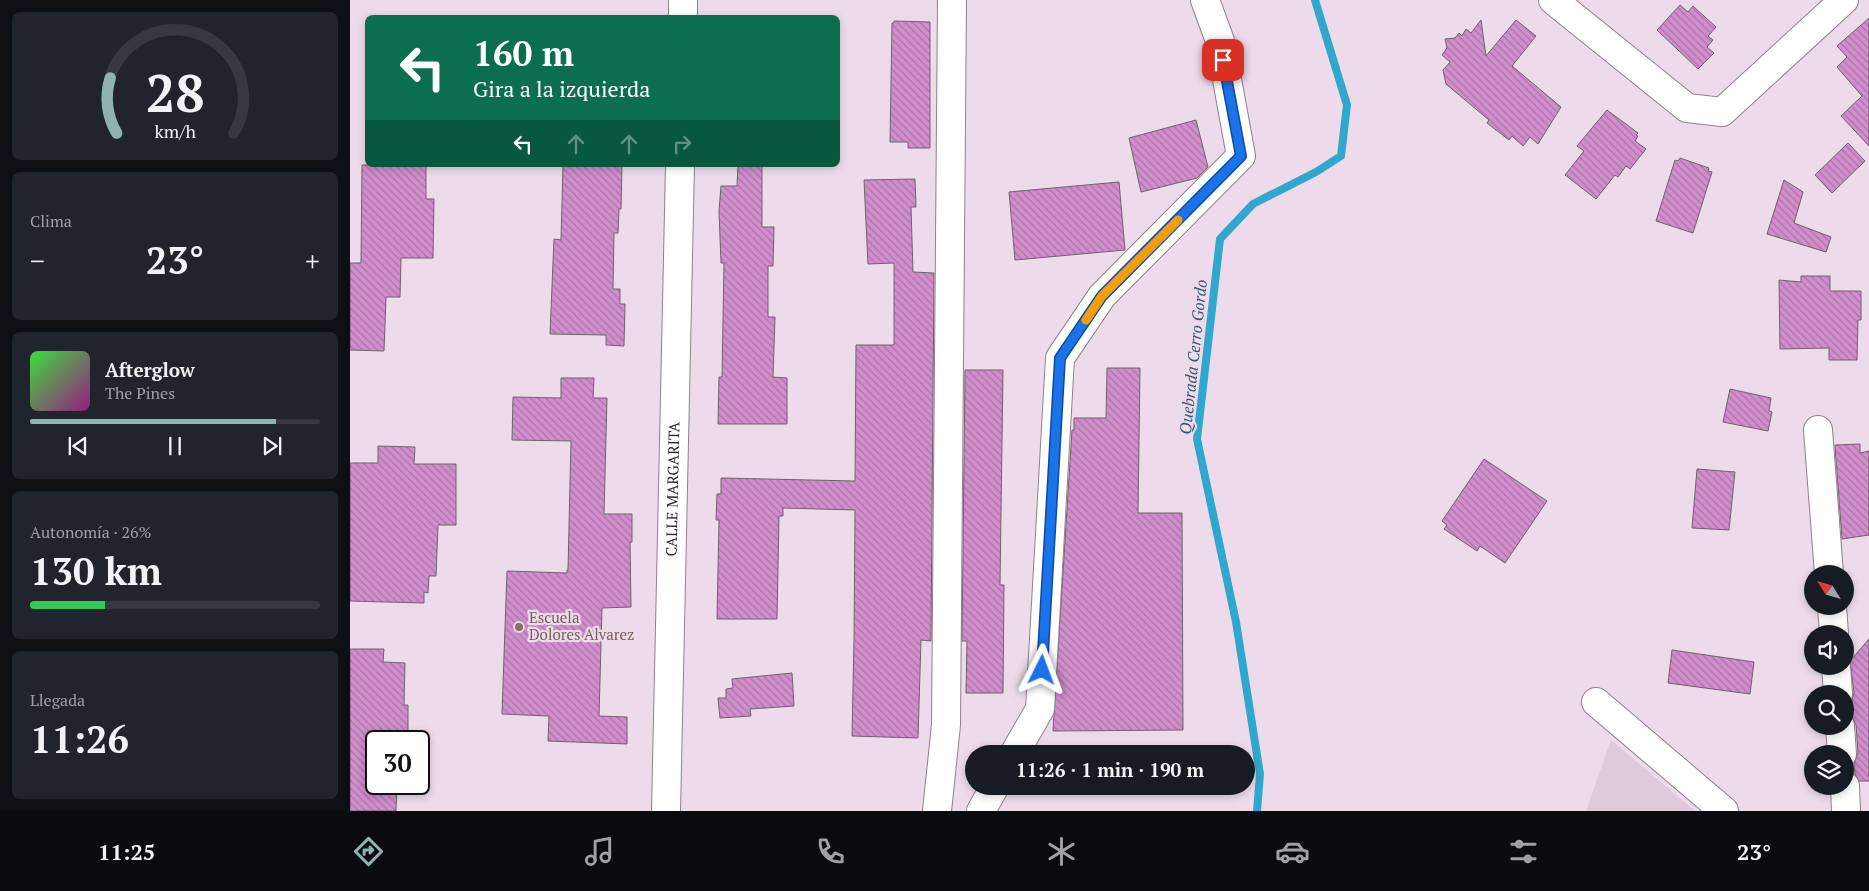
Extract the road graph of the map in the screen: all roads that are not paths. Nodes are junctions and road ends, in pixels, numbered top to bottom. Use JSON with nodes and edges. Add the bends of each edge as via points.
{"nodes":[{"id":1,"x":683,"y":0,"type":"edge"},
{"id":2,"x":952,"y":0,"type":"edge"},
{"id":3,"x":1205,"y":0,"type":"edge"},
{"id":4,"x":1553,"y":0,"type":"edge"},
{"id":5,"x":1844,"y":0,"type":"edge"},
{"id":6,"x":683,"y":15,"type":"edge"},
{"id":7,"x":680,"y":167,"type":"edge"},
{"id":8,"x":1818,"y":430,"type":"dead end"},
{"id":9,"x":1828,"y":565,"type":"edge"},
{"id":10,"x":1596,"y":702,"type":"dead end"},
{"id":11,"x":1019,"y":745,"type":"edge"},
{"id":12,"x":990,"y":795,"type":"edge"},
{"id":13,"x":1845,"y":795,"type":"edge"},
{"id":14,"x":666,"y":811,"type":"edge"},
{"id":15,"x":937,"y":811,"type":"edge"},
{"id":16,"x":981,"y":811,"type":"edge"},
{"id":17,"x":1724,"y":811,"type":"edge"},
{"id":18,"x":1846,"y":811,"type":"edge"}],
"edges":[{"from":1,"to":6,"type":"street"},
{"from":2,"to":15,"type":"street","via":[[946,725]]},
{"from":3,"to":11,"type":"street","via":[[1220,41],[1241,156],[1102,296],[1060,358],[1040,709]]},
{"from":4,"to":5,"type":"street","via":[[1687,108],[1722,112]]},
{"from":7,"to":14,"type":"street","name":"CALLE MARGARITA"},
{"from":8,"to":9,"type":"street"},
{"from":10,"to":17,"type":"street"},
{"from":12,"to":16,"type":"street"},
{"from":13,"to":18,"type":"street"}]}
